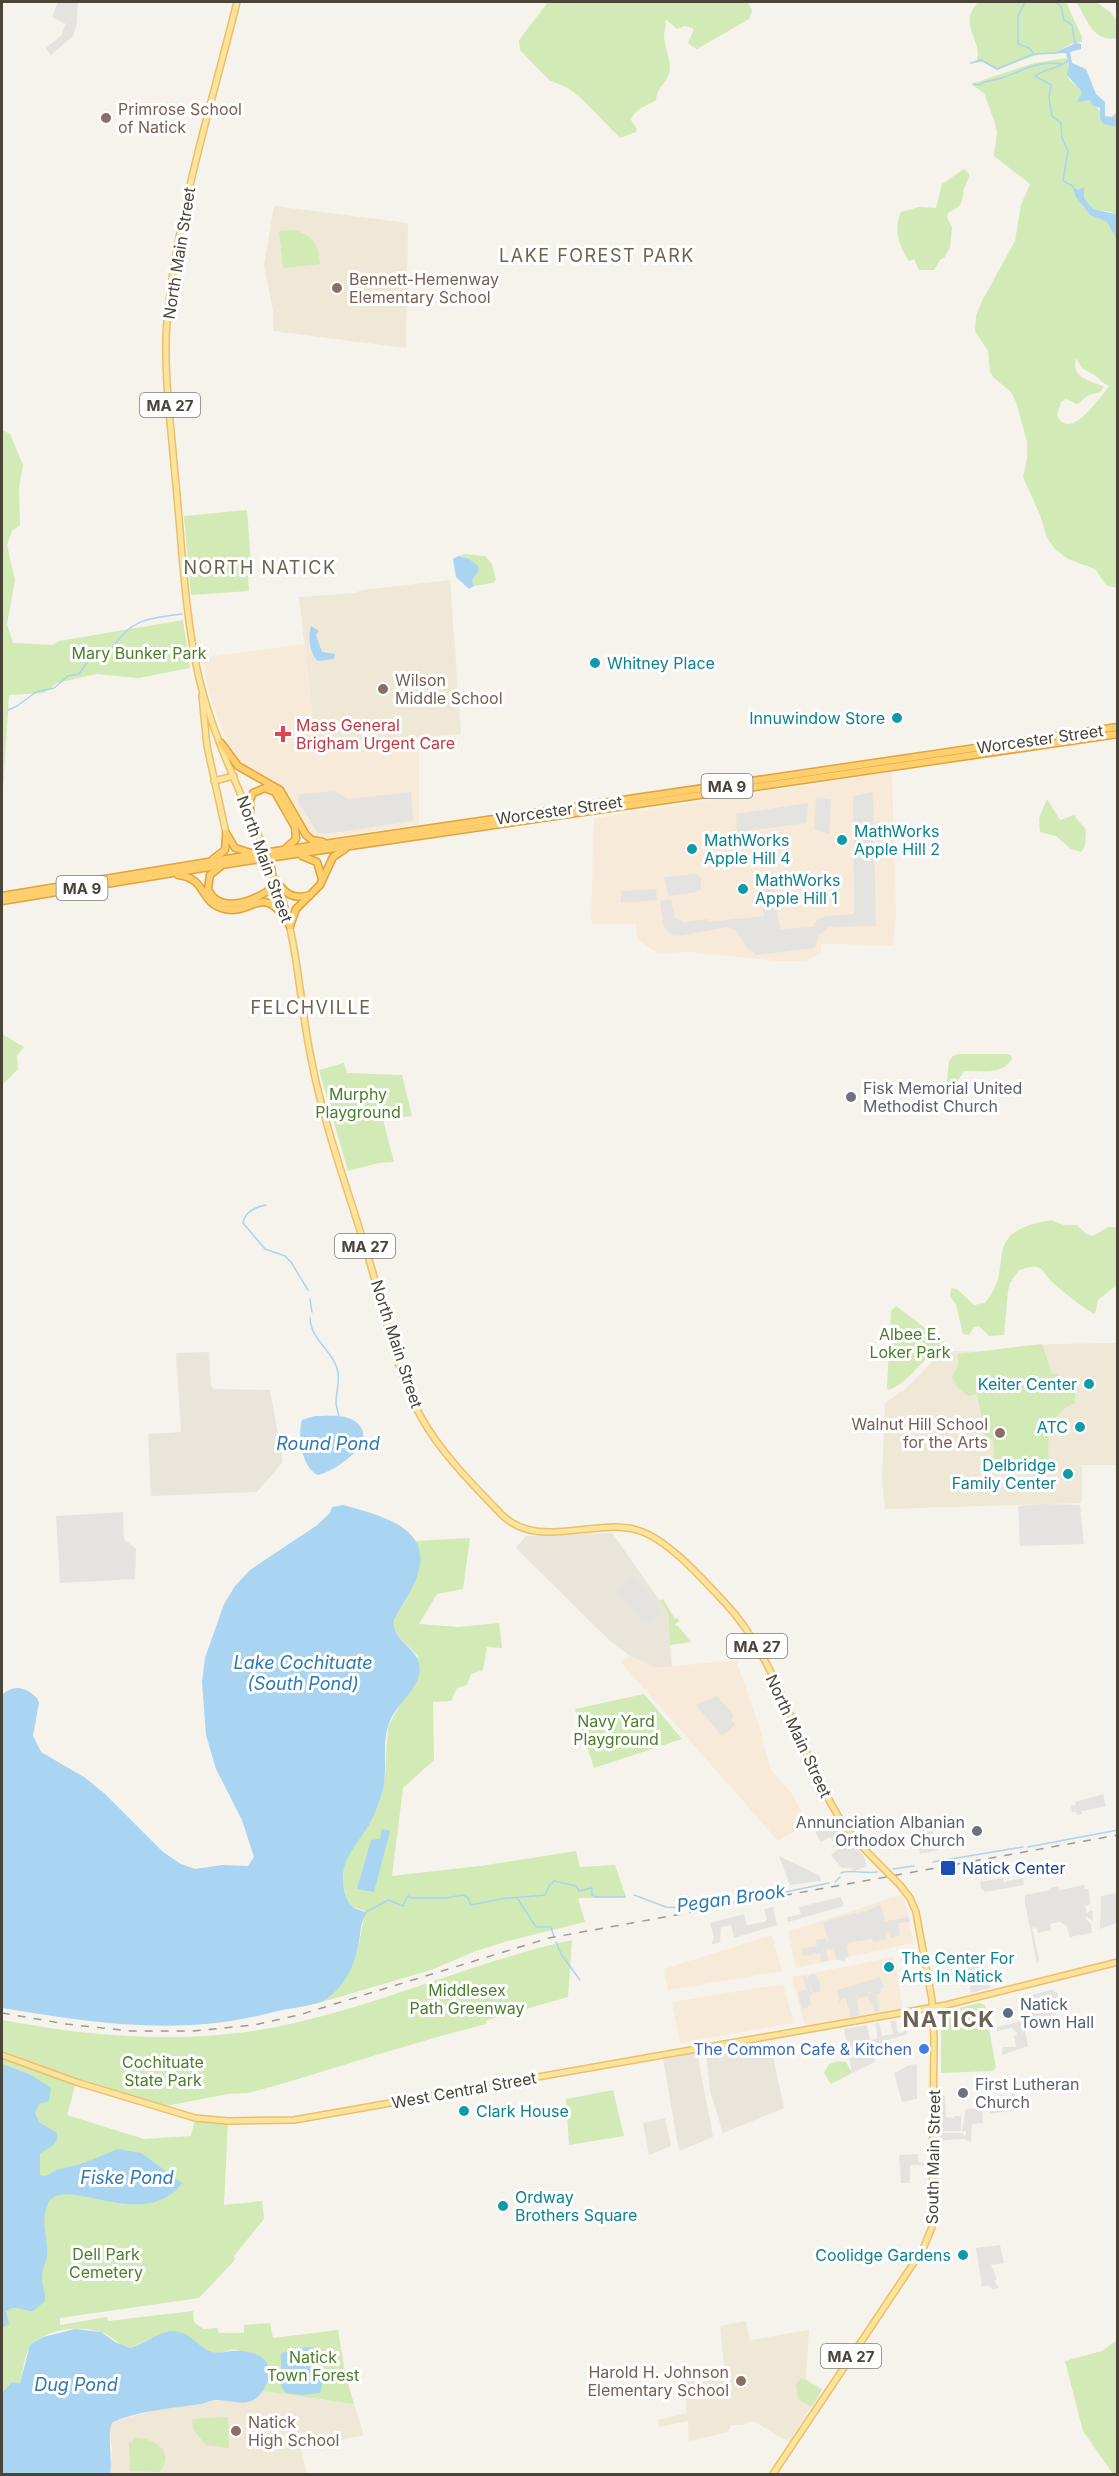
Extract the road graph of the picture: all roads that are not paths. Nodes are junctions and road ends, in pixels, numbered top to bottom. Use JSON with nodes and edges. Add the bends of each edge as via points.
{"nodes":[{"id":1,"x":237,"y":2,"type":"edge"},
{"id":2,"x":202,"y":689,"type":"junction"},
{"id":3,"x":1118,"y":727,"type":"edge"},
{"id":4,"x":1118,"y":734,"type":"edge"},
{"id":5,"x":221,"y":743,"type":"junction"},
{"id":6,"x":234,"y":776,"type":"junction"},
{"id":7,"x":214,"y":781,"type":"junction"},
{"id":8,"x":250,"y":817,"type":"junction"},
{"id":9,"x":226,"y":832,"type":"junction"},
{"id":10,"x":336,"y":843,"type":"junction"},
{"id":11,"x":354,"y":846,"type":"junction"},
{"id":12,"x":280,"y":851,"type":"junction"},
{"id":13,"x":263,"y":853,"type":"junction"},
{"id":14,"x":292,"y":855,"type":"junction"},
{"id":15,"x":205,"y":862,"type":"junction"},
{"id":16,"x":234,"y":863,"type":"junction"},
{"id":17,"x":271,"y":867,"type":"junction"},
{"id":18,"x":163,"y":875,"type":"junction"},
{"id":19,"x":276,"y":880,"type":"junction"},
{"id":20,"x":322,"y":883,"type":"junction"},
{"id":21,"x":313,"y":894,"type":"junction"},
{"id":22,"x":2,"y":896,"type":"edge"},
{"id":23,"x":2,"y":901,"type":"edge"},
{"id":24,"x":290,"y":926,"type":"junction"},
{"id":25,"x":1118,"y":1962,"type":"edge"},
{"id":26,"x":933,"y":2008,"type":"junction"},
{"id":27,"x":2,"y":2055,"type":"edge"},
{"id":28,"x":772,"y":2475,"type":"edge"}],
"edges":[{"from":1,"to":2,"type":"main road","name":"North Main Street","number":"MA 27","via":[[186,201],[167,326],[185,583]]},
{"from":2,"to":5,"type":"main road","name":"North Main Street","number":"MA 27"},
{"from":2,"to":7,"type":"main road","name":"North Main Street"},
{"from":3,"to":10,"type":"highway","name":"Worcester Street","number":"MA 9"},
{"from":4,"to":11,"type":"highway","name":"Worcester Street","number":"MA 9"},
{"from":5,"to":6,"type":"main road","name":"North Main Street","number":"MA 27"},
{"from":5,"to":10,"type":"highway","via":[[238,766],[280,790],[309,838]]},
{"from":6,"to":7,"type":"main road"},
{"from":6,"to":8,"type":"main road","name":"North Main Street","number":"MA 27"},
{"from":7,"to":9,"type":"main road","name":"North Main Street"},
{"from":8,"to":12,"type":"highway","via":[[253,793],[265,788],[275,792],[297,833],[292,844]]},
{"from":8,"to":17,"type":"main road","name":"North Main Street","number":"MA 27","bridge":true},
{"from":9,"to":13,"type":"highway","via":[[238,850]]},
{"from":9,"to":15,"type":"highway","via":[[224,852]]},
{"from":10,"to":12,"type":"highway","name":"Worcester Street","number":"MA 9"},
{"from":11,"to":14,"type":"highway","name":"Worcester Street","number":"MA 9"},
{"from":11,"to":20,"type":"highway","via":[[333,857]]},
{"from":12,"to":13,"type":"highway","name":"Worcester Street","number":"MA 9"},
{"from":13,"to":15,"type":"highway","name":"Worcester Street","number":"MA 9"},
{"from":14,"to":16,"type":"highway","name":"Worcester Street","number":"MA 9"},
{"from":14,"to":20,"type":"highway","via":[[316,862]]},
{"from":15,"to":22,"type":"highway","name":"Worcester Street","number":"MA 9"},
{"from":16,"to":17,"type":"highway","via":[[215,870],[208,883],[213,897],[226,905],[268,891],[273,879]]},
{"from":16,"to":18,"type":"highway","name":"Worcester Street","number":"MA 9"},
{"from":17,"to":19,"type":"main road","name":"North Main Street","number":"MA 27"},
{"from":18,"to":23,"type":"highway","name":"Worcester Street","number":"MA 9"},
{"from":18,"to":24,"type":"highway","via":[[192,878],[212,903],[222,909],[259,902],[271,904]]},
{"from":19,"to":21,"type":"highway","via":[[291,896]]},
{"from":19,"to":24,"type":"main road","name":"North Main Street","number":"MA 27"},
{"from":20,"to":21,"type":"highway"},
{"from":21,"to":24,"type":"highway","via":[[296,909]]},
{"from":24,"to":26,"type":"main road","name":"North Main Street","number":"MA 27","bridge":true,"via":[[309,1052],[320,1096],[404,1377],[424,1422],[451,1458],[514,1524],[541,1532],[616,1528],[638,1531],[660,1542],[731,1610],[750,1635],[832,1806],[853,1838],[910,1898]]},
{"from":25,"to":26,"type":"main road","name":"West Central Street"},
{"from":26,"to":27,"type":"main road","name":"West Central Street","via":[[275,2121],[195,2118]]},
{"from":26,"to":28,"type":"main road","name":"South Main Street","number":"MA 27","via":[[931,2233]]}]}
